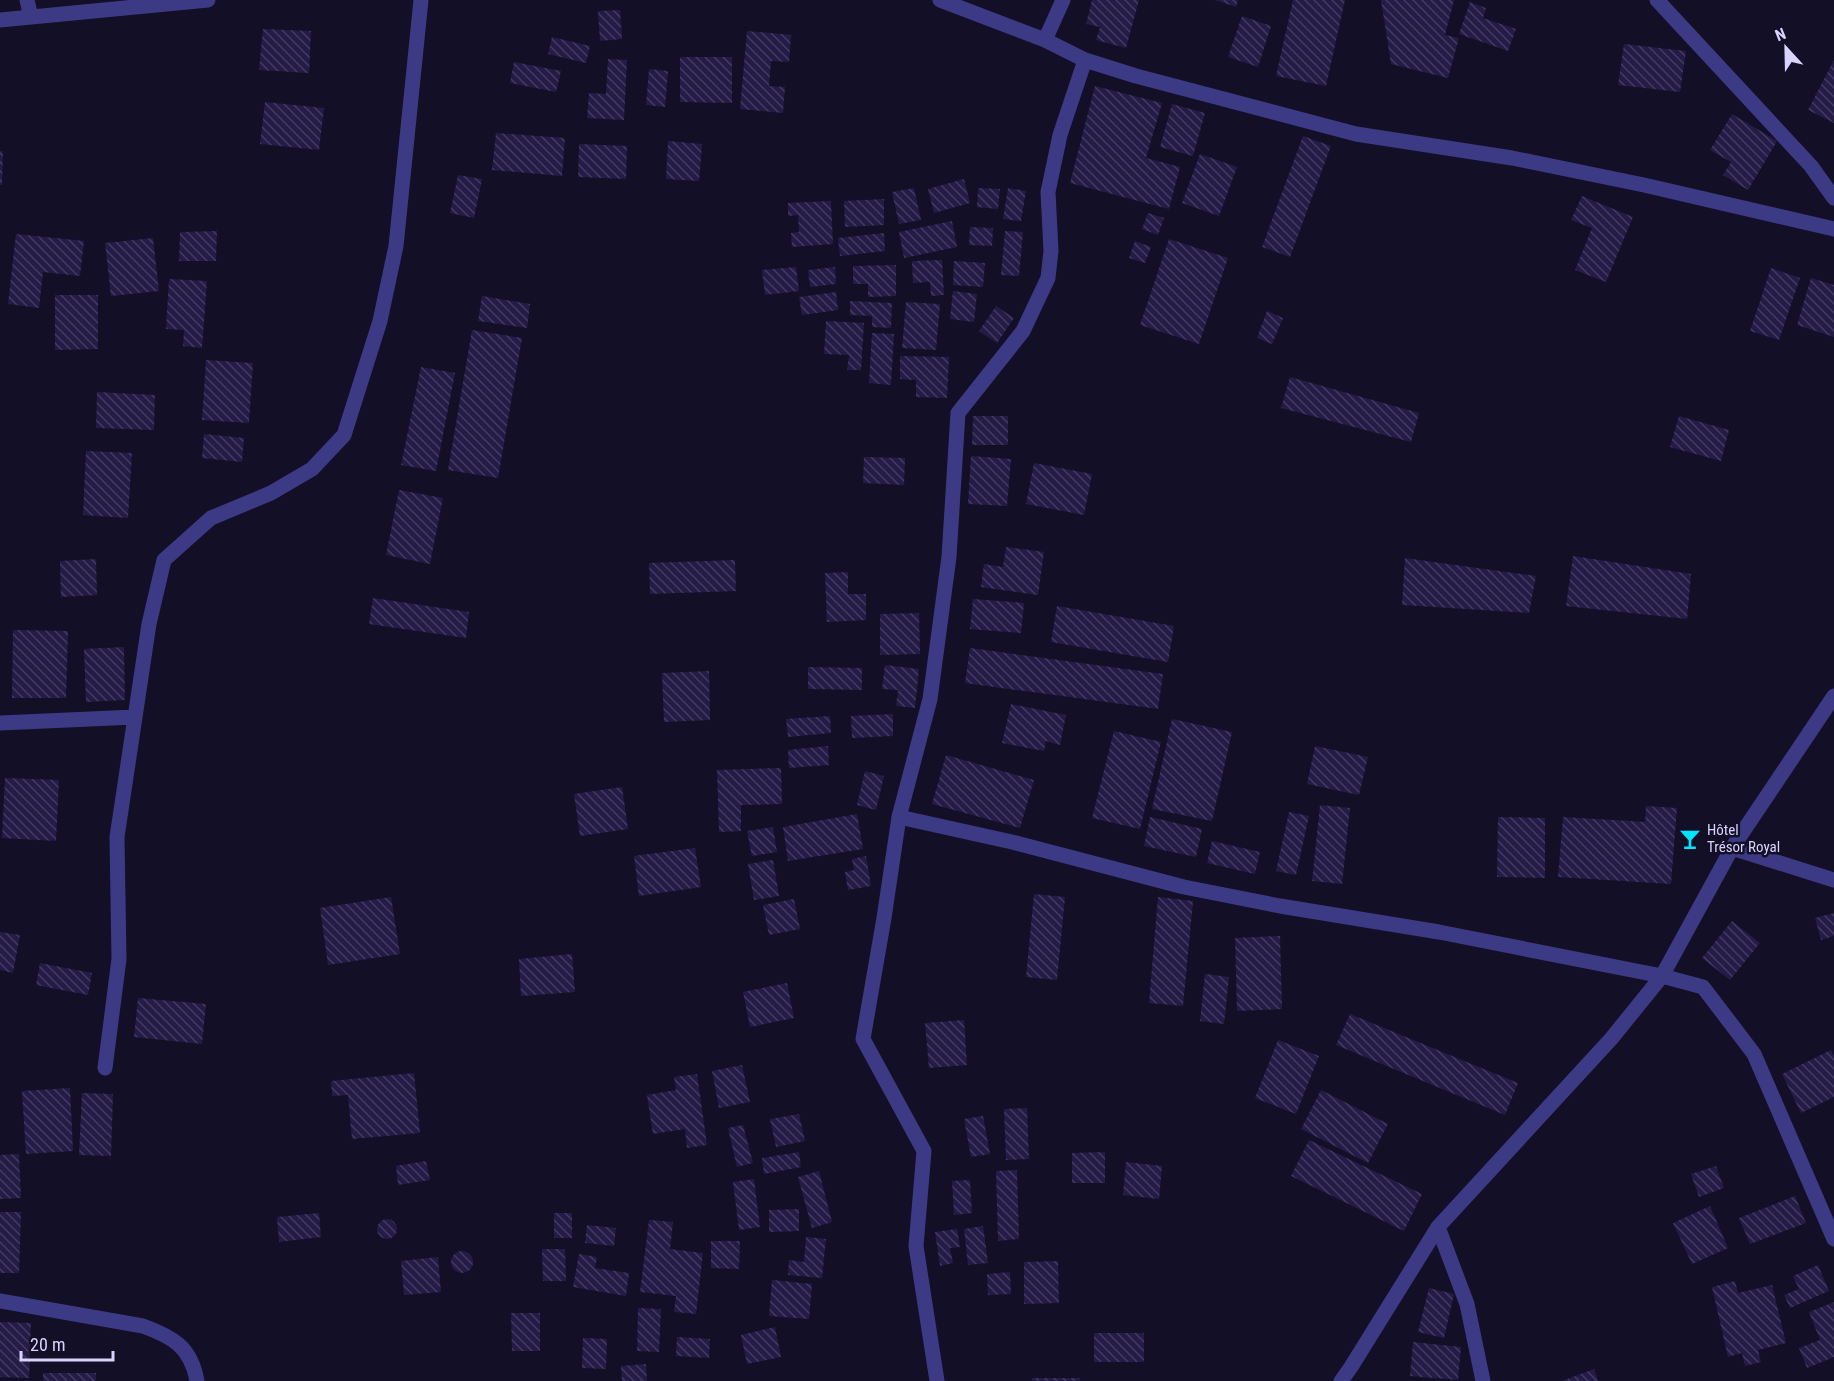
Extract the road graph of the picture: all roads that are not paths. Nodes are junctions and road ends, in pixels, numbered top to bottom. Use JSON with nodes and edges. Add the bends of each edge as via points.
{"nodes":[{"id":1,"x":27,"y":0,"type":"edge"},
{"id":2,"x":208,"y":0,"type":"edge"},
{"id":3,"x":421,"y":0,"type":"edge"},
{"id":4,"x":940,"y":0,"type":"edge"},
{"id":5,"x":1063,"y":0,"type":"edge"},
{"id":6,"x":1657,"y":0,"type":"edge"},
{"id":7,"x":193,"y":1,"type":"edge"},
{"id":8,"x":31,"y":17,"type":"junction"},
{"id":9,"x":0,"y":21,"type":"edge"},
{"id":10,"x":1045,"y":40,"type":"junction"},
{"id":11,"x":1085,"y":60,"type":"junction"},
{"id":12,"x":1834,"y":198,"type":"edge"},
{"id":13,"x":1834,"y":229,"type":"edge"},
{"id":14,"x":1834,"y":696,"type":"edge"},
{"id":15,"x":135,"y":717,"type":"junction"},
{"id":16,"x":0,"y":723,"type":"edge"},
{"id":17,"x":899,"y":817,"type":"junction"},
{"id":18,"x":1732,"y":848,"type":"junction"},
{"id":19,"x":1834,"y":880,"type":"edge"},
{"id":20,"x":1662,"y":976,"type":"junction"},
{"id":21,"x":105,"y":1068,"type":"dead end"},
{"id":22,"x":1438,"y":1227,"type":"junction"},
{"id":23,"x":1834,"y":1239,"type":"edge"},
{"id":24,"x":0,"y":1302,"type":"edge"},
{"id":25,"x":197,"y":1381,"type":"edge"},
{"id":26,"x":937,"y":1381,"type":"edge"},
{"id":27,"x":1341,"y":1381,"type":"edge"},
{"id":28,"x":1483,"y":1381,"type":"edge"}],
"edges":[{"from":1,"to":8,"type":"street"},
{"from":2,"to":7,"type":"street"},
{"from":3,"to":15,"type":"street","via":[[396,246],[380,321],[344,435],[312,469],[271,493],[211,518],[164,560],[149,624]]},
{"from":4,"to":10,"type":"street"},
{"from":5,"to":10,"type":"street"},
{"from":6,"to":12,"type":"street","via":[[1811,166]]},
{"from":7,"to":8,"type":"street"},
{"from":8,"to":9,"type":"street"},
{"from":10,"to":11,"type":"street"},
{"from":11,"to":13,"type":"street","via":[[1356,134],[1512,158]]},
{"from":11,"to":17,"type":"street","via":[[1060,135],[1048,192],[1052,251],[1048,278],[1023,331],[958,413],[949,557],[930,699]]},
{"from":14,"to":18,"type":"street"},
{"from":15,"to":16,"type":"street"},
{"from":15,"to":21,"type":"street","via":[[117,837],[119,959]]},
{"from":17,"to":20,"type":"street","via":[[1184,887]]},
{"from":17,"to":26,"type":"street","via":[[863,1039],[924,1151],[916,1246]]},
{"from":18,"to":19,"type":"street"},
{"from":18,"to":20,"type":"street"},
{"from":20,"to":22,"type":"street","via":[[1611,1039]]},
{"from":20,"to":23,"type":"street","via":[[1703,987],[1754,1054]]},
{"from":22,"to":27,"type":"street"},
{"from":22,"to":28,"type":"street","via":[[1467,1304]]},
{"from":24,"to":25,"type":"street","via":[[143,1326],[166,1335],[183,1347],[194,1365]]}]}
